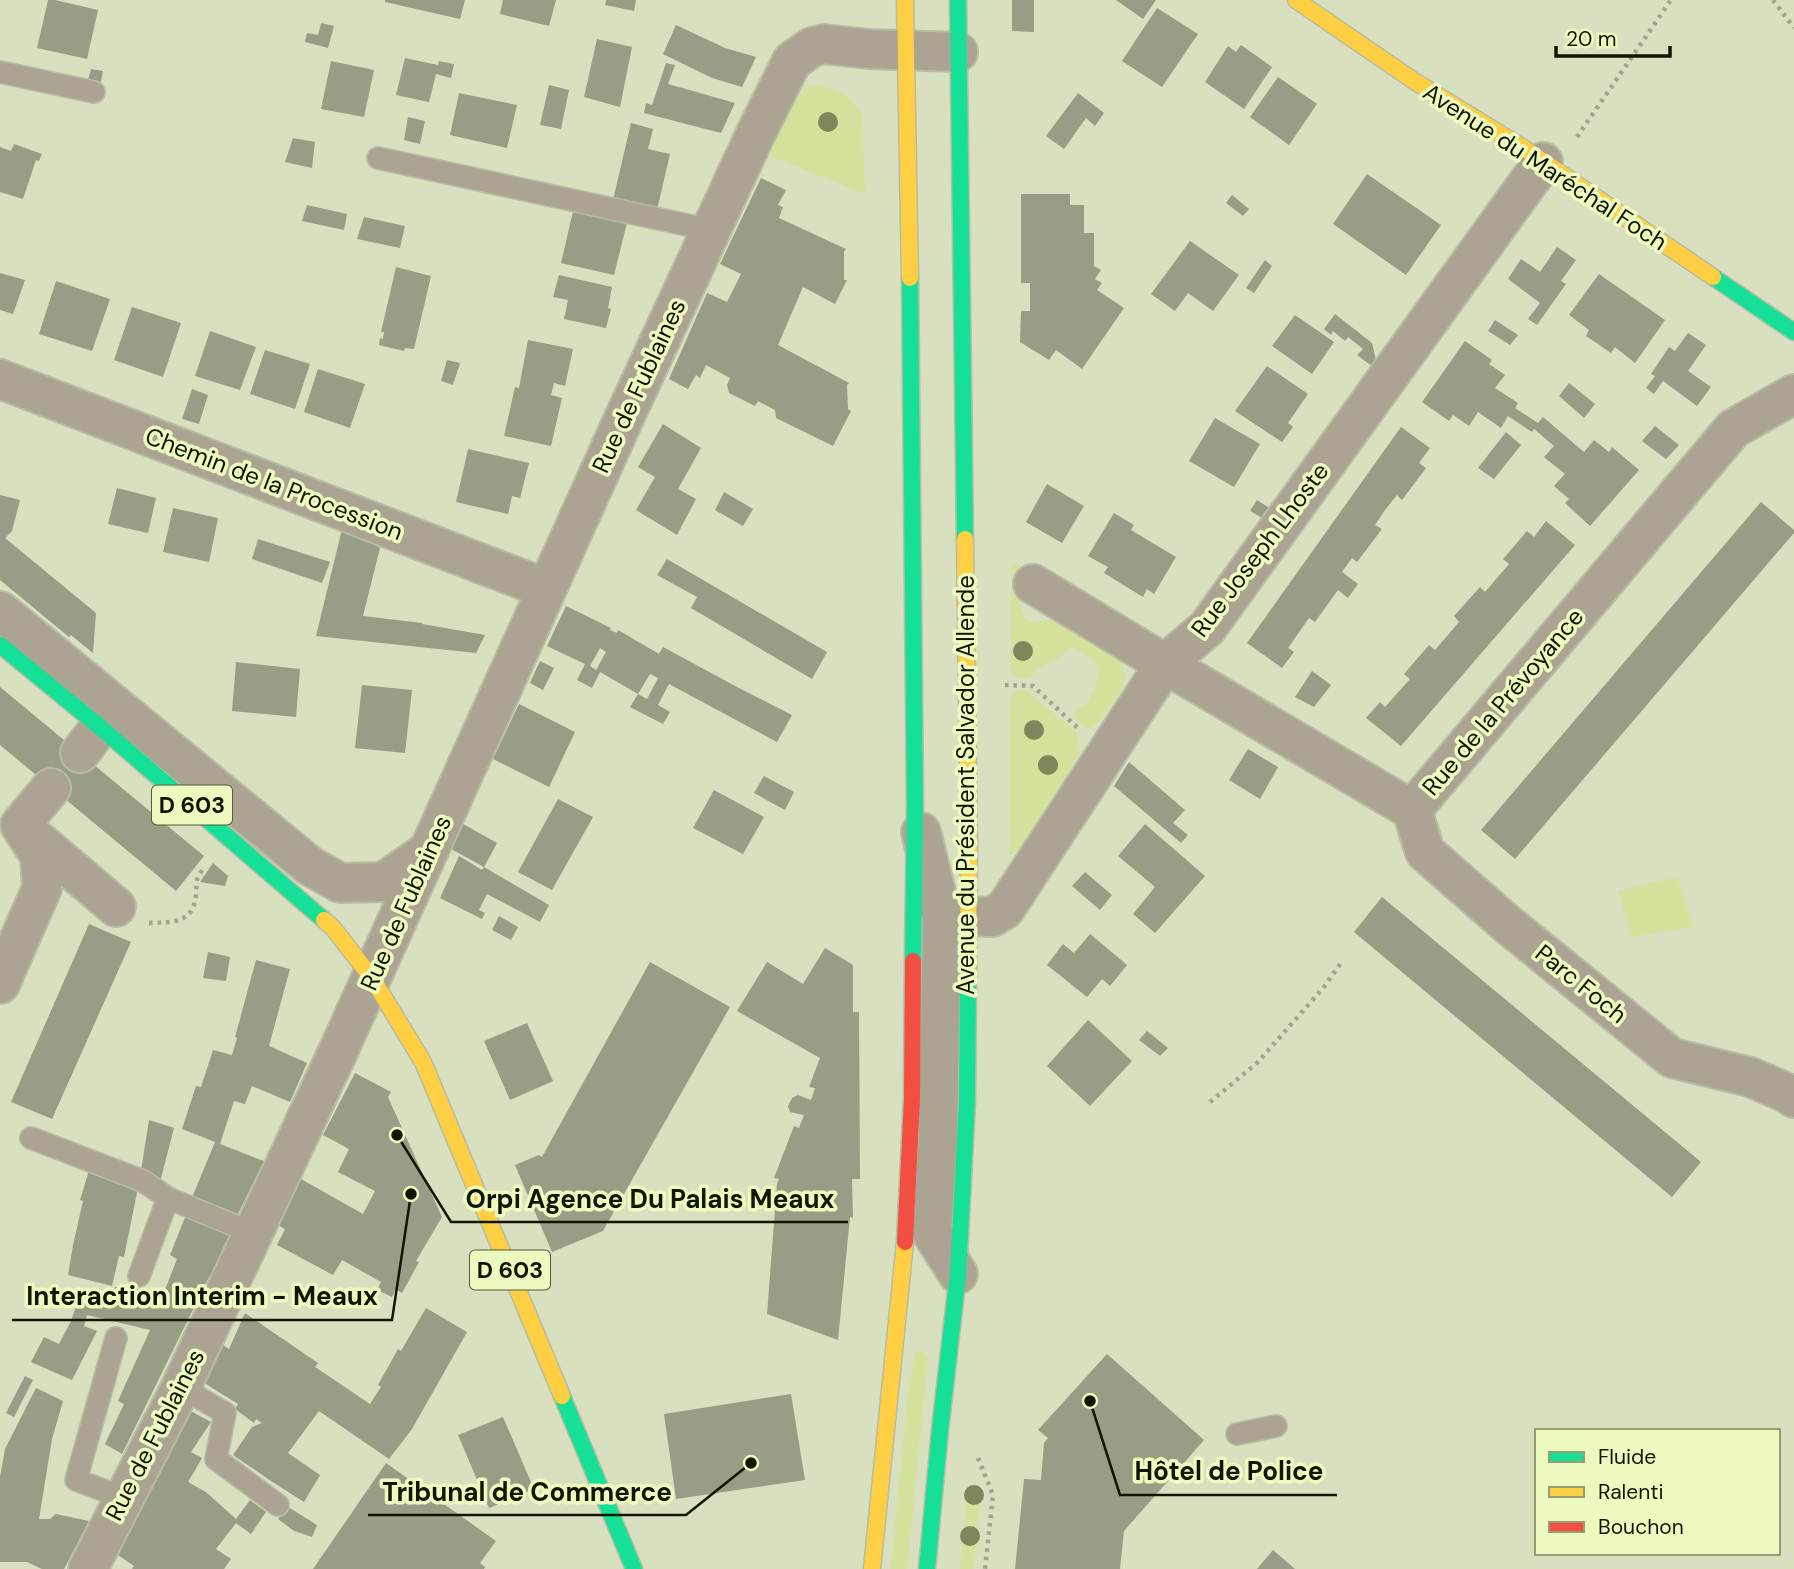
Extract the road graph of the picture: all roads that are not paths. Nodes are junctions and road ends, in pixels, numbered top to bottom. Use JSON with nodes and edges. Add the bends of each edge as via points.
{"nodes":[{"id":1,"x":905,"y":0,"type":"edge"},
{"id":2,"x":958,"y":0,"type":"edge"},
{"id":3,"x":1296,"y":0,"type":"edge"},
{"id":4,"x":935,"y":51,"type":"junction"},
{"id":5,"x":0,"y":72,"type":"edge"},
{"id":6,"x":93,"y":92,"type":"dead end"},
{"id":7,"x":378,"y":158,"type":"dead end"},
{"id":8,"x":1544,"y":162,"type":"junction"},
{"id":9,"x":710,"y":230,"type":"junction"},
{"id":10,"x":1794,"y":332,"type":"edge"},
{"id":11,"x":0,"y":379,"type":"edge"},
{"id":12,"x":1794,"y":394,"type":"edge"},
{"id":13,"x":1033,"y":584,"type":"dead end"},
{"id":14,"x":547,"y":589,"type":"junction"},
{"id":15,"x":0,"y":611,"type":"edge"},
{"id":16,"x":0,"y":645,"type":"edge"},
{"id":17,"x":1165,"y":664,"type":"junction"},
{"id":18,"x":51,"y":788,"type":"dead end"},
{"id":19,"x":953,"y":797,"type":"dead end"},
{"id":20,"x":915,"y":806,"type":"junction"},
{"id":21,"x":1412,"y":810,"type":"junction"},
{"id":22,"x":10,"y":817,"type":"edge"},
{"id":23,"x":969,"y":845,"type":"junction"},
{"id":24,"x":428,"y":851,"type":"junction"},
{"id":25,"x":116,"y":906,"type":"road end"},
{"id":26,"x":968,"y":916,"type":"junction"},
{"id":27,"x":3,"y":969,"type":"edge"},
{"id":28,"x":372,"y":978,"type":"junction"},
{"id":29,"x":1794,"y":1098,"type":"edge"},
{"id":30,"x":938,"y":1137,"type":"junction"},
{"id":31,"x":31,"y":1138,"type":"dead end"},
{"id":32,"x":963,"y":1168,"type":"junction"},
{"id":33,"x":169,"y":1198,"type":"junction"},
{"id":34,"x":253,"y":1233,"type":"junction"},
{"id":35,"x":905,"y":1245,"type":"junction"},
{"id":36,"x":958,"y":1275,"type":"junction"},
{"id":37,"x":139,"y":1276,"type":"dead end"},
{"id":38,"x":880,"y":1333,"type":"dead end"},
{"id":39,"x":116,"y":1338,"type":"dead end"},
{"id":40,"x":181,"y":1387,"type":"junction"},
{"id":41,"x":1276,"y":1426,"type":"dead end"},
{"id":42,"x":1237,"y":1434,"type":"dead end"},
{"id":43,"x":124,"y":1498,"type":"junction"},
{"id":44,"x":278,"y":1505,"type":"dead end"},
{"id":45,"x":88,"y":1569,"type":"edge"},
{"id":46,"x":634,"y":1569,"type":"edge"},
{"id":47,"x":872,"y":1569,"type":"edge"},
{"id":48,"x":926,"y":1569,"type":"edge"}],
"edges":[{"from":1,"to":4,"type":"main road","name":"Avenue du Président Salvador Allende"},
{"from":2,"to":4,"type":"main road","name":"Avenue du Président Salvador Allende"},
{"from":3,"to":8,"type":"main road","name":"Avenue du Maréchal Foch"},
{"from":4,"to":9,"type":"street","name":"Rue de Fublaines","via":[[824,44],[792,61]]},
{"from":4,"to":20,"type":"main road","name":"Avenue du Président Salvador Allende","via":[[909,130]]},
{"from":4,"to":23,"type":"main road","name":"Avenue du Président Salvador Allende"},
{"from":5,"to":6,"type":"lane"},
{"from":7,"to":9,"type":"lane"},
{"from":8,"to":10,"type":"main road","name":"Avenue du Maréchal Foch"},
{"from":8,"to":17,"type":"street","name":"Rue Joseph Lhoste","via":[[1207,628]]},
{"from":9,"to":14,"type":"street","name":"Rue de Fublaines"},
{"from":11,"to":14,"type":"street","name":"Chemin de la Procession"},
{"from":12,"to":21,"type":"street","name":"Rue de la Prévoyance","via":[[1733,429]]},
{"from":13,"to":17,"type":"street","name":"Rue de la Prévoyance"},
{"from":14,"to":24,"type":"street","name":"Rue de Fublaines"},
{"from":15,"to":24,"type":"street","via":[[310,866],[340,883],[384,881]]},
{"from":16,"to":28,"type":"main road","number":"D 603","via":[[90,740],[333,928]]},
{"from":17,"to":21,"type":"street","name":"Rue de la Prévoyance"},
{"from":17,"to":26,"type":"street","name":"Rue Joseph Lhoste","via":[[1005,909],[992,917]]},
{"from":18,"to":22,"type":"street"},
{"from":19,"to":23,"type":"main road"},
{"from":20,"to":30,"type":"street","via":[[942,916]]},
{"from":20,"to":35,"type":"main road","name":"Avenue du Président Salvador Allende","via":[[912,1099]]},
{"from":21,"to":29,"type":"street","name":"Parc Foch","via":[[1426,852],[1672,1058],[1750,1077]]},
{"from":22,"to":25,"type":"street"},
{"from":22,"to":27,"type":"street","via":[[40,856],[42,888]]},
{"from":23,"to":26,"type":"main road","name":"Avenue du Président Salvador Allende"},
{"from":24,"to":28,"type":"street","name":"Rue de Fublaines"},
{"from":26,"to":32,"type":"main road","name":"Avenue du Président Salvador Allende"},
{"from":28,"to":34,"type":"street","name":"Rue de Fublaines"},
{"from":28,"to":46,"type":"main road","number":"D 603","via":[[423,1062]]},
{"from":30,"to":32,"type":"street"},
{"from":30,"to":36,"type":"street","via":[[932,1233]]},
{"from":31,"to":33,"type":"lane","via":[[143,1181]]},
{"from":32,"to":36,"type":"main road","name":"Avenue du Président Salvador Allende"},
{"from":33,"to":34,"type":"lane"},
{"from":33,"to":37,"type":"lane"},
{"from":34,"to":40,"type":"street","name":"Rue de Fublaines"},
{"from":35,"to":38,"type":"main road"},
{"from":35,"to":47,"type":"main road","name":"Avenue du Président Salvador Allende"},
{"from":36,"to":48,"type":"main road","name":"Avenue du Président Salvador Allende"},
{"from":39,"to":43,"type":"lane","via":[[76,1480]]},
{"from":40,"to":43,"type":"street","name":"Rue de Fublaines"},
{"from":40,"to":44,"type":"lane","via":[[225,1413],[216,1459]]},
{"from":41,"to":42,"type":"lane"},
{"from":43,"to":45,"type":"street","name":"Rue de Fublaines"}]}
